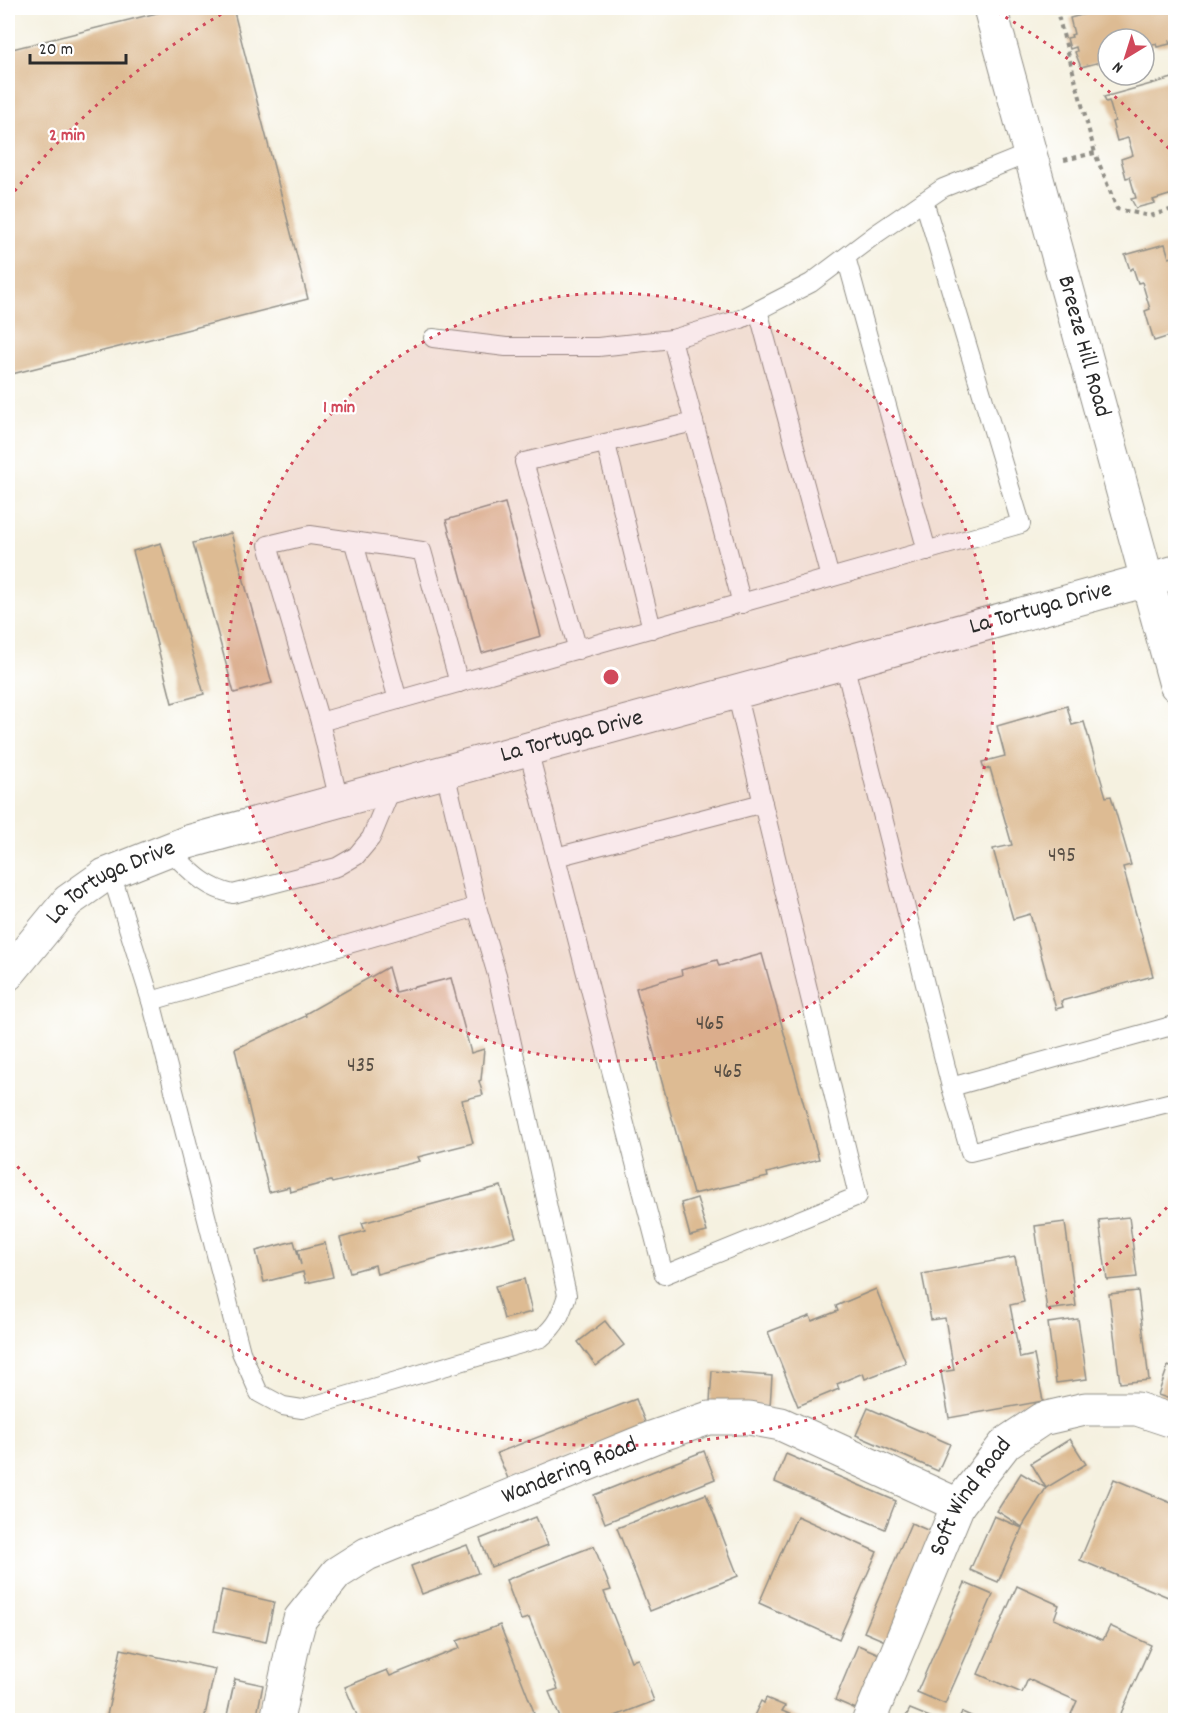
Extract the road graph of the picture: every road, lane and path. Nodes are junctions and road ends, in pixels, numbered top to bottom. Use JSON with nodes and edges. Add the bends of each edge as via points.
{"nodes":[{"id":1,"x":990,"y":8,"type":"edge"},
{"id":2,"x":1056,"y":8,"type":"edge"},
{"id":3,"x":1095,"y":153,"type":"junction"},
{"id":4,"x":1032,"y":160,"type":"junction"},
{"id":5,"x":924,"y":201,"type":"junction"},
{"id":6,"x":1176,"y":208,"type":"edge"},
{"id":7,"x":846,"y":257,"type":"junction"},
{"id":8,"x":758,"y":310,"type":"junction"},
{"id":9,"x":433,"y":339,"type":"dead end"},
{"id":10,"x":672,"y":339,"type":"junction"},
{"id":11,"x":694,"y":422,"type":"junction"},
{"id":12,"x":606,"y":444,"type":"junction"},
{"id":13,"x":354,"y":543,"type":"junction"},
{"id":14,"x":927,"y":551,"type":"junction"},
{"id":15,"x":1161,"y":576,"type":"edge"},
{"id":16,"x":830,"y":578,"type":"junction"},
{"id":17,"x":742,"y":604,"type":"junction"},
{"id":18,"x":652,"y":628,"type":"junction"},
{"id":19,"x":578,"y":650,"type":"junction"},
{"id":20,"x":844,"y":663,"type":"junction"},
{"id":21,"x":459,"y":683,"type":"junction"},
{"id":22,"x":1176,"y":685,"type":"edge"},
{"id":23,"x":736,"y":692,"type":"junction"},
{"id":24,"x":399,"y":700,"type":"junction"},
{"id":25,"x":320,"y":722,"type":"junction"},
{"id":26,"x":528,"y":749,"type":"junction"},
{"id":27,"x":445,"y":772,"type":"junction"},
{"id":28,"x":392,"y":787,"type":"junction"},
{"id":29,"x":339,"y":801,"type":"junction"},
{"id":30,"x":763,"y":803,"type":"junction"},
{"id":31,"x":169,"y":849,"type":"junction"},
{"id":32,"x":556,"y":857,"type":"junction"},
{"id":33,"x":111,"y":873,"type":"junction"},
{"id":34,"x":477,"y":907,"type":"junction"},
{"id":35,"x":8,"y":974,"type":"edge"},
{"id":36,"x":151,"y":1001,"type":"junction"},
{"id":37,"x":1175,"y":1025,"type":"edge"},
{"id":38,"x":951,"y":1087,"type":"junction"},
{"id":39,"x":1176,"y":1101,"type":"edge"},
{"id":40,"x":1176,"y":1422,"type":"edge"},
{"id":41,"x":958,"y":1505,"type":"junction"},
{"id":42,"x":277,"y":1720,"type":"edge"},
{"id":43,"x":869,"y":1720,"type":"edge"}],
"edges":[{"from":1,"to":4,"type":"street","name":"Breeze Hill Road"},
{"from":2,"to":3,"type":"path"},
{"from":3,"to":4,"type":"path"},
{"from":3,"to":6,"type":"path","via":[[1117,209],[1150,216]]},
{"from":4,"to":5,"type":"lane","via":[[943,188]]},
{"from":4,"to":15,"type":"street","name":"Breeze Hill Road"},
{"from":5,"to":7,"type":"lane"},
{"from":5,"to":14,"type":"lane","via":[[1021,524]]},
{"from":7,"to":8,"type":"lane","via":[[811,283]]},
{"from":7,"to":14,"type":"lane"},
{"from":8,"to":10,"type":"lane","via":[[741,319]]},
{"from":8,"to":16,"type":"lane"},
{"from":9,"to":10,"type":"lane","via":[[506,347],[598,347]]},
{"from":10,"to":11,"type":"lane"},
{"from":11,"to":12,"type":"lane"},
{"from":11,"to":17,"type":"lane"},
{"from":12,"to":18,"type":"lane"},
{"from":12,"to":19,"type":"lane","via":[[524,462]]},
{"from":13,"to":21,"type":"lane","via":[[422,551]]},
{"from":13,"to":24,"type":"lane"},
{"from":13,"to":25,"type":"lane","via":[[310,535],[268,545]]},
{"from":14,"to":16,"type":"lane"},
{"from":15,"to":20,"type":"street","name":"La Tortuga Drive"},
{"from":15,"to":22,"type":"street","name":"Breeze Hill Road"},
{"from":16,"to":17,"type":"lane"},
{"from":17,"to":18,"type":"lane"},
{"from":18,"to":19,"type":"lane"},
{"from":19,"to":21,"type":"lane"},
{"from":20,"to":23,"type":"street","name":"La Tortuga Drive"},
{"from":20,"to":38,"type":"lane"},
{"from":21,"to":24,"type":"lane"},
{"from":23,"to":26,"type":"street","name":"La Tortuga Drive"},
{"from":23,"to":30,"type":"lane"},
{"from":24,"to":25,"type":"lane"},
{"from":25,"to":29,"type":"lane"},
{"from":26,"to":27,"type":"street","name":"La Tortuga Drive"},
{"from":26,"to":32,"type":"lane"},
{"from":27,"to":28,"type":"street","name":"La Tortuga Drive"},
{"from":27,"to":34,"type":"lane"},
{"from":28,"to":29,"type":"street","name":"La Tortuga Drive"},
{"from":28,"to":31,"type":"lane","via":[[371,838],[356,856],[337,867],[233,894],[216,890],[197,877]]},
{"from":29,"to":31,"type":"street","name":"La Tortuga Drive"},
{"from":30,"to":32,"type":"lane"},
{"from":30,"to":32,"type":"lane","via":[[858,1196],[664,1275]]},
{"from":31,"to":33,"type":"street","name":"La Tortuga Drive"},
{"from":33,"to":35,"type":"street","name":"La Tortuga Drive","via":[[68,901]]},
{"from":33,"to":36,"type":"lane"},
{"from":34,"to":36,"type":"lane"},
{"from":34,"to":36,"type":"lane","via":[[497,975],[567,1295],[562,1312],[554,1328],[542,1338],[302,1409],[283,1406],[259,1393],[242,1352]]},
{"from":37,"to":38,"type":"lane"},
{"from":38,"to":39,"type":"lane","via":[[970,1152]]},
{"from":40,"to":41,"type":"street","name":"Soft Wind Road","via":[[1137,1409],[1085,1409],[1042,1419],[1006,1443]]},
{"from":41,"to":42,"type":"street","name":"Wandering Road","via":[[781,1424],[749,1418],[709,1419],[654,1437],[367,1554],[336,1573],[300,1619]]},
{"from":41,"to":43,"type":"street","name":"Soft Wind Road"}]}
